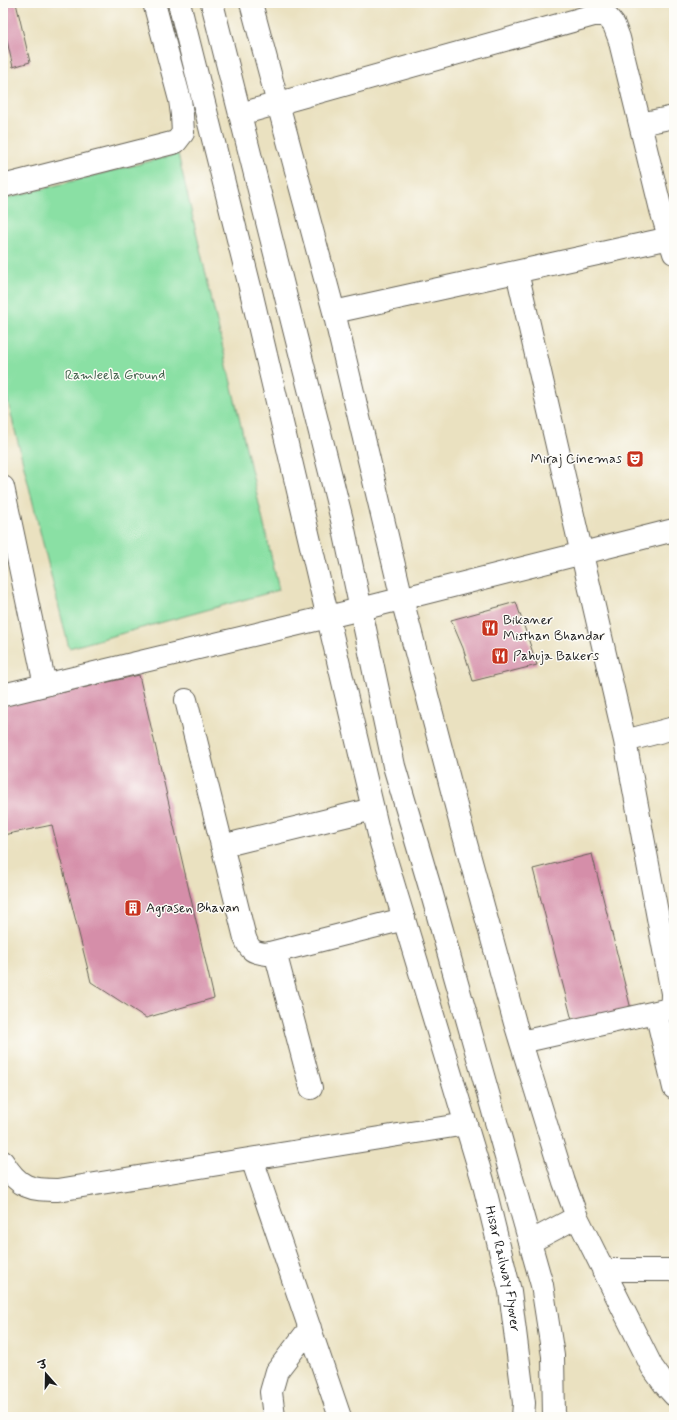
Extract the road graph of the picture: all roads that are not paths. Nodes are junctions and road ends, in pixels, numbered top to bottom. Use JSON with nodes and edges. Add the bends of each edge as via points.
{"nodes":[{"id":1,"x":154,"y":3,"type":"edge"},
{"id":2,"x":179,"y":3,"type":"edge"},
{"id":3,"x":212,"y":3,"type":"edge"},
{"id":4,"x":251,"y":3,"type":"edge"},
{"id":5,"x":278,"y":104,"type":"junction"},
{"id":6,"x":240,"y":114,"type":"junction"},
{"id":7,"x":674,"y":117,"type":"edge"},
{"id":8,"x":640,"y":124,"type":"junction"},
{"id":9,"x":3,"y":186,"type":"edge"},
{"id":10,"x":668,"y":208,"type":"edge"},
{"id":11,"x":672,"y":245,"type":"edge"},
{"id":12,"x":517,"y":272,"type":"junction"},
{"id":13,"x":334,"y":312,"type":"junction"},
{"id":14,"x":3,"y":487,"type":"edge"},
{"id":15,"x":674,"y":530,"type":"edge"},
{"id":16,"x":581,"y":554,"type":"junction"},
{"id":17,"x":402,"y":599,"type":"junction"},
{"id":18,"x":361,"y":609,"type":"junction"},
{"id":19,"x":328,"y":618,"type":"junction"},
{"id":20,"x":45,"y":685,"type":"junction"},
{"id":21,"x":3,"y":695,"type":"edge"},
{"id":22,"x":186,"y":700,"type":"dead end"},
{"id":23,"x":674,"y":728,"type":"edge"},
{"id":24,"x":625,"y":741,"type":"junction"},
{"id":25,"x":373,"y":809,"type":"junction"},
{"id":26,"x":222,"y":846,"type":"junction"},
{"id":27,"x":404,"y":919,"type":"junction"},
{"id":28,"x":669,"y":946,"type":"edge"},
{"id":29,"x":275,"y":952,"type":"junction"},
{"id":30,"x":656,"y":1012,"type":"junction"},
{"id":31,"x":521,"y":1042,"type":"junction"},
{"id":32,"x":311,"y":1088,"type":"dead end"},
{"id":33,"x":674,"y":1088,"type":"edge"},
{"id":34,"x":466,"y":1124,"type":"junction"},
{"id":35,"x":252,"y":1159,"type":"junction"},
{"id":36,"x":3,"y":1162,"type":"edge"},
{"id":37,"x":577,"y":1217,"type":"junction"},
{"id":38,"x":530,"y":1242,"type":"junction"},
{"id":39,"x":603,"y":1270,"type":"junction"},
{"id":40,"x":674,"y":1270,"type":"edge"},
{"id":41,"x":310,"y":1328,"type":"junction"},
{"id":42,"x":674,"y":1395,"type":"edge"},
{"id":43,"x":274,"y":1417,"type":"edge"},
{"id":44,"x":340,"y":1417,"type":"edge"},
{"id":45,"x":523,"y":1417,"type":"edge"},
{"id":46,"x":554,"y":1417,"type":"edge"}],
"edges":[{"from":1,"to":9,"type":"street","via":[[180,100],[183,133],[176,142]]},
{"from":2,"to":19,"type":"street","name":"Hisar Railway Flyover","via":[[250,287]]},
{"from":3,"to":6,"type":"street"},
{"from":4,"to":5,"type":"street"},
{"from":5,"to":6,"type":"street"},
{"from":5,"to":8,"type":"street","via":[[594,15],[606,16],[614,25]]},
{"from":5,"to":13,"type":"street"},
{"from":6,"to":18,"type":"street","via":[[342,520]]},
{"from":7,"to":8,"type":"street"},
{"from":8,"to":10,"type":"street"},
{"from":10,"to":11,"type":"street"},
{"from":11,"to":12,"type":"street"},
{"from":12,"to":13,"type":"street"},
{"from":12,"to":16,"type":"street"},
{"from":13,"to":17,"type":"street"},
{"from":14,"to":20,"type":"street"},
{"from":15,"to":16,"type":"street"},
{"from":16,"to":17,"type":"street"},
{"from":16,"to":24,"type":"street"},
{"from":17,"to":18,"type":"street"},
{"from":17,"to":31,"type":"street"},
{"from":18,"to":19,"type":"street"},
{"from":18,"to":38,"type":"street","via":[[394,766]]},
{"from":19,"to":20,"type":"street"},
{"from":19,"to":25,"type":"street","name":"Hisar Railway Flyover"},
{"from":20,"to":21,"type":"street"},
{"from":22,"to":26,"type":"street"},
{"from":23,"to":24,"type":"street"},
{"from":24,"to":28,"type":"street"},
{"from":25,"to":26,"type":"street"},
{"from":25,"to":27,"type":"street","name":"Hisar Railway Flyover"},
{"from":26,"to":29,"type":"street","via":[[248,947],[254,952]]},
{"from":27,"to":29,"type":"street"},
{"from":27,"to":34,"type":"street","name":"Hisar Railway Flyover"},
{"from":28,"to":30,"type":"street","via":[[672,1001],[670,1007]]},
{"from":29,"to":32,"type":"street"},
{"from":30,"to":31,"type":"street"},
{"from":30,"to":33,"type":"street"},
{"from":31,"to":37,"type":"street"},
{"from":34,"to":35,"type":"street"},
{"from":34,"to":45,"type":"street","name":"Hisar Railway Flyover","via":[[510,1291],[524,1404]]},
{"from":35,"to":36,"type":"street","via":[[58,1190],[38,1190],[21,1184]]},
{"from":35,"to":41,"type":"street"},
{"from":37,"to":38,"type":"street"},
{"from":37,"to":39,"type":"street"},
{"from":38,"to":46,"type":"street","via":[[542,1285],[553,1356]]},
{"from":39,"to":40,"type":"street"},
{"from":39,"to":42,"type":"street","via":[[652,1367]]},
{"from":41,"to":43,"type":"street","via":[[277,1371],[271,1392]]},
{"from":41,"to":44,"type":"street"}]}
